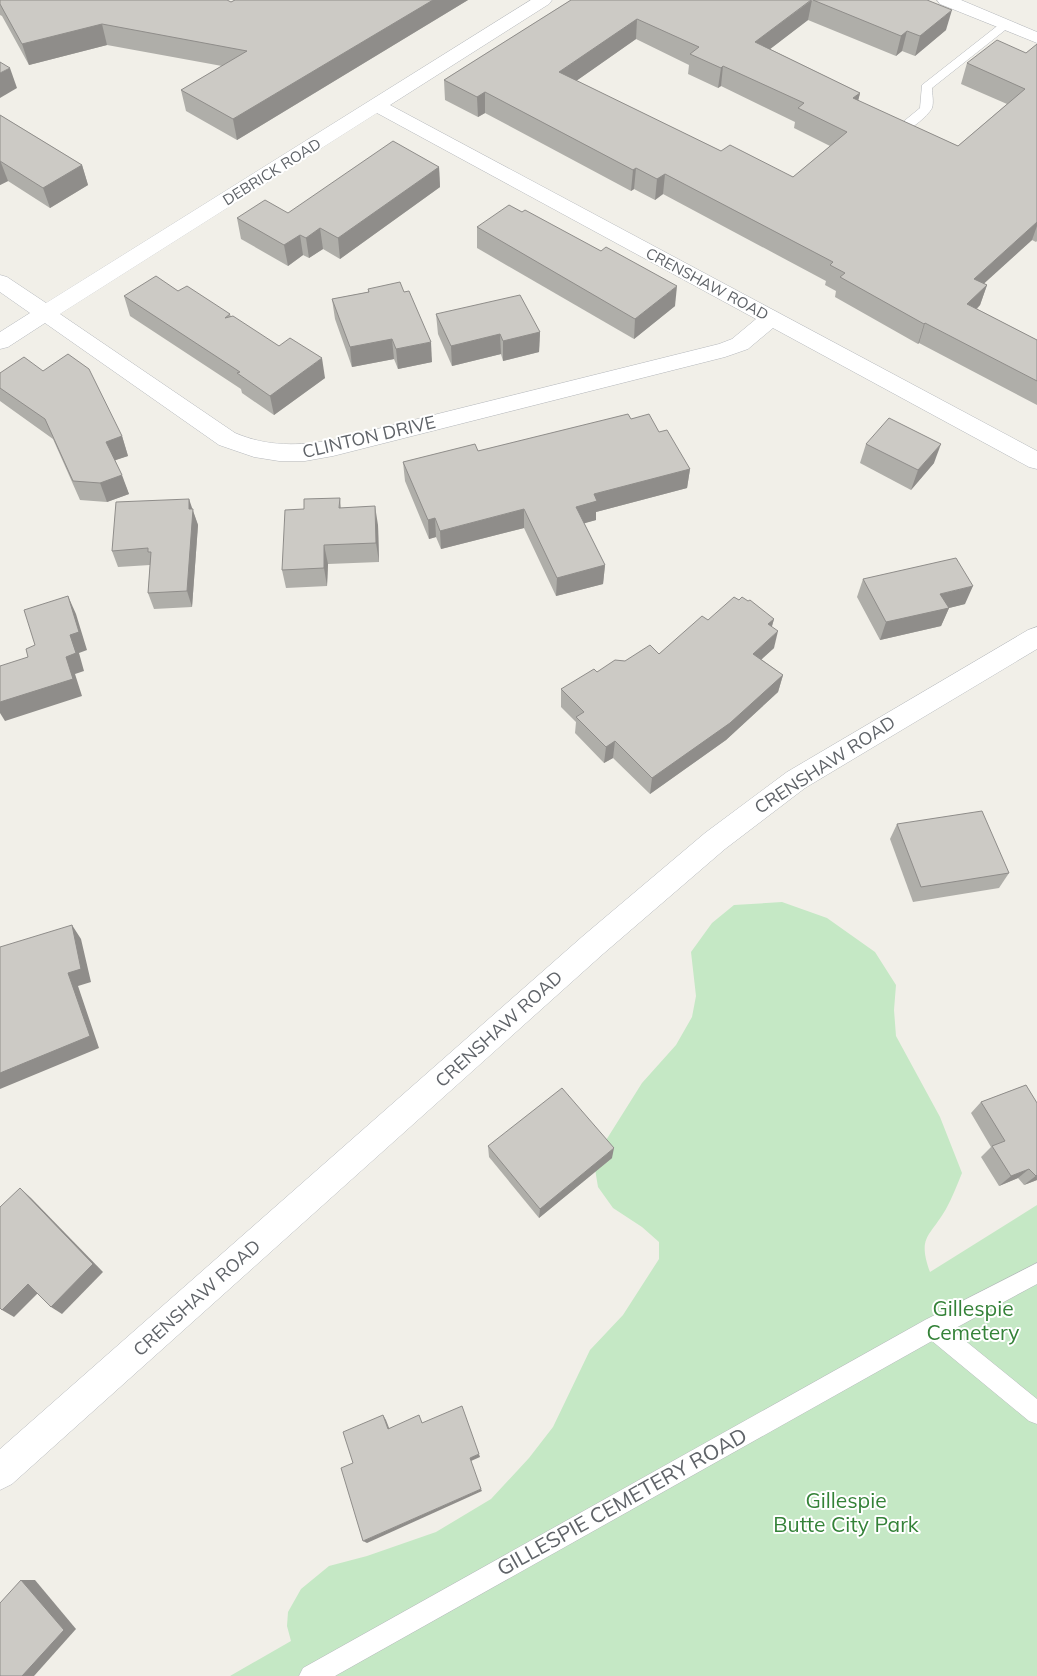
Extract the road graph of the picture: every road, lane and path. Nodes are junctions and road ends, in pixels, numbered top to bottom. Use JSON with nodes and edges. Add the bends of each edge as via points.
{"nodes":[{"id":1,"x":543,"y":0,"type":"edge"},
{"id":2,"x":946,"y":0,"type":"edge"},
{"id":3,"x":1005,"y":24,"type":"junction"},
{"id":4,"x":1037,"y":38,"type":"edge"},
{"id":5,"x":378,"y":106,"type":"junction"},
{"id":6,"x":902,"y":129,"type":"edge"},
{"id":7,"x":0,"y":282,"type":"edge"},
{"id":8,"x":45,"y":313,"type":"junction"},
{"id":9,"x":771,"y":318,"type":"junction"},
{"id":10,"x":0,"y":342,"type":"edge"},
{"id":11,"x":1037,"y":461,"type":"edge"},
{"id":12,"x":1037,"y":637,"type":"edge"},
{"id":13,"x":1037,"y":1273,"type":"edge"},
{"id":14,"x":933,"y":1328,"type":"junction"},
{"id":15,"x":1037,"y":1413,"type":"edge"},
{"id":16,"x":0,"y":1472,"type":"edge"},
{"id":17,"x":311,"y":1676,"type":"edge"}],
"edges":[{"from":1,"to":5,"type":"street","name":"DEBRICK ROAD"},
{"from":2,"to":3,"type":"street"},
{"from":3,"to":4,"type":"street"},
{"from":3,"to":6,"type":"lane","via":[[926,88],[926,110]]},
{"from":5,"to":8,"type":"street","name":"DEBRICK ROAD"},
{"from":5,"to":9,"type":"street","name":"CRENSHAW ROAD"},
{"from":7,"to":8,"type":"street","name":"CLINTON DRIVE"},
{"from":8,"to":9,"type":"street","name":"CLINTON DRIVE","via":[[227,439],[247,448],[287,455],[333,448],[725,350],[740,344]]},
{"from":8,"to":10,"type":"street","name":"DEBRICK ROAD"},
{"from":9,"to":11,"type":"street","name":"CRENSHAW ROAD"},
{"from":12,"to":16,"type":"street","name":"CRENSHAW ROAD","via":[[804,774],[715,841],[593,945]]},
{"from":13,"to":14,"type":"lane","name":"GILLESPIE CEMETERY ROAD"},
{"from":14,"to":15,"type":"lane"},
{"from":14,"to":17,"type":"lane","name":"GILLESPIE CEMETERY ROAD"}]}
